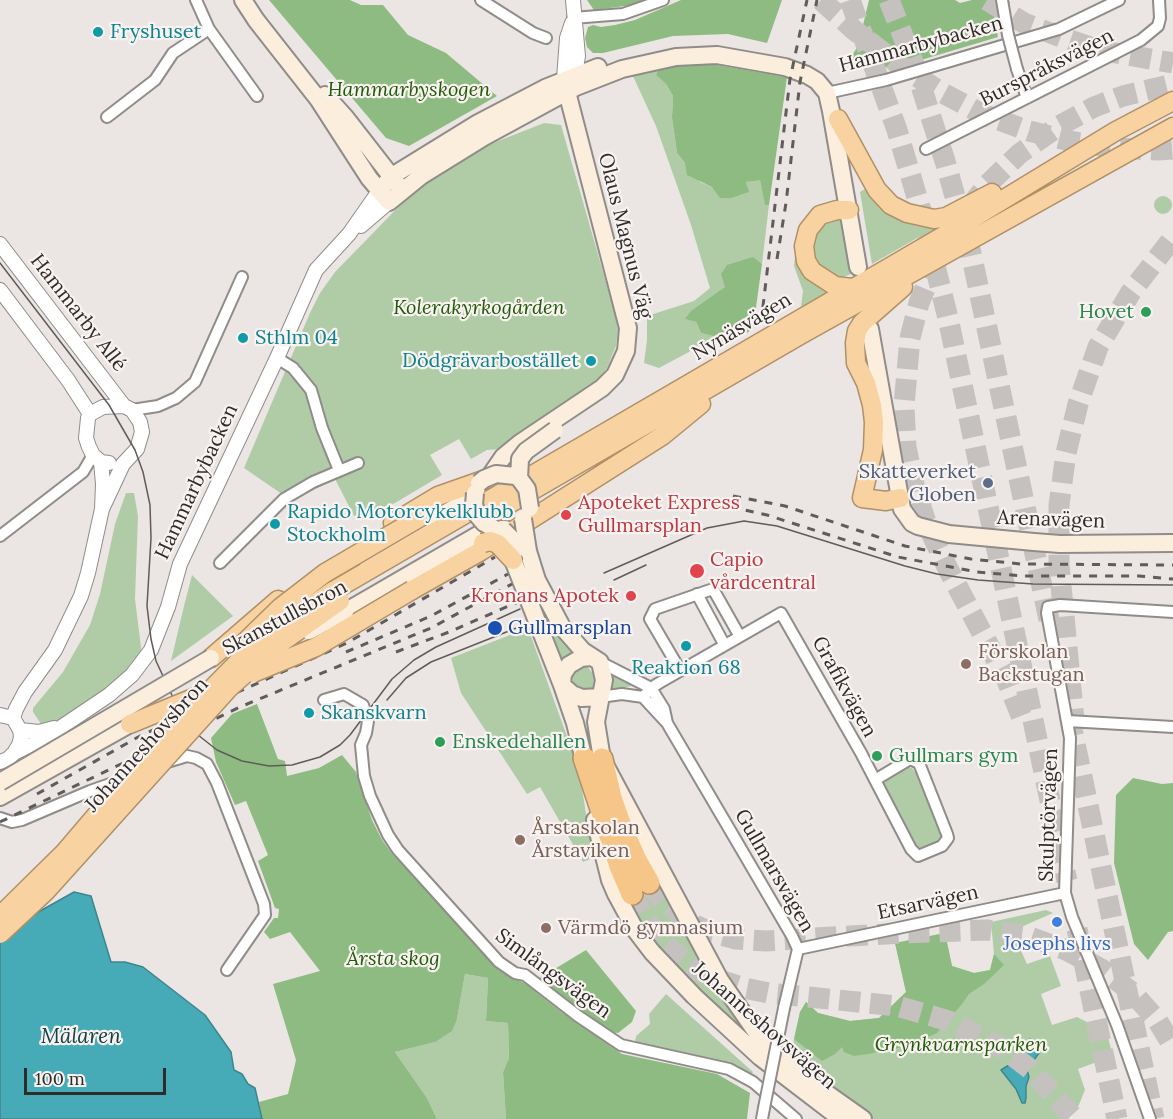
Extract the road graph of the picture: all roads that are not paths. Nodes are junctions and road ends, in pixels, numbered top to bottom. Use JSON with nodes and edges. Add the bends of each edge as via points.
{"nodes":[{"id":1,"x":196,"y":0,"type":"edge"},
{"id":2,"x":243,"y":0,"type":"edge"},
{"id":3,"x":250,"y":0,"type":"edge"},
{"id":4,"x":481,"y":0,"type":"edge"},
{"id":5,"x":573,"y":0,"type":"edge"},
{"id":6,"x":663,"y":0,"type":"edge"},
{"id":7,"x":1002,"y":0,"type":"edge"},
{"id":8,"x":1119,"y":0,"type":"edge"},
{"id":9,"x":1159,"y":0,"type":"edge"},
{"id":10,"x":573,"y":18,"type":"junction"},
{"id":11,"x":209,"y":29,"type":"junction"},
{"id":12,"x":546,"y":38,"type":"dead end"},
{"id":13,"x":570,"y":83,"type":"junction"},
{"id":14,"x":830,"y":92,"type":"junction"},
{"id":15,"x":257,"y":96,"type":"dead end"},
{"id":16,"x":1027,"y":98,"type":"junction"},
{"id":17,"x":1173,"y":101,"type":"edge"},
{"id":18,"x":107,"y":117,"type":"dead end"},
{"id":19,"x":838,"y":118,"type":"junction"},
{"id":20,"x":1173,"y":127,"type":"edge"},
{"id":21,"x":1116,"y":131,"type":"junction"},
{"id":22,"x":926,"y":149,"type":"dead end"},
{"id":23,"x":392,"y":176,"type":"junction"},
{"id":24,"x":402,"y":190,"type":"junction"},
{"id":25,"x":384,"y":196,"type":"junction"},
{"id":26,"x":849,"y":210,"type":"junction"},
{"id":27,"x":0,"y":244,"type":"edge"},
{"id":28,"x":958,"y":246,"type":"junction"},
{"id":29,"x":242,"y":277,"type":"dead end"},
{"id":30,"x":852,"y":288,"type":"junction"},
{"id":31,"x":0,"y":290,"type":"edge"},
{"id":32,"x":895,"y":292,"type":"junction"},
{"id":33,"x":872,"y":328,"type":"dead end"},
{"id":34,"x":277,"y":358,"type":"junction"},
{"id":35,"x":701,"y":404,"type":"junction"},
{"id":36,"x":158,"y":406,"type":"junction"},
{"id":37,"x":128,"y":408,"type":"junction"},
{"id":38,"x":648,"y":409,"type":"junction"},
{"id":39,"x":90,"y":414,"type":"junction"},
{"id":40,"x":140,"y":422,"type":"junction"},
{"id":41,"x":552,"y":427,"type":"junction"},
{"id":42,"x":97,"y":459,"type":"junction"},
{"id":43,"x":358,"y":463,"type":"dead end"},
{"id":44,"x":123,"y":464,"type":"junction"},
{"id":45,"x":339,"y":470,"type":"junction"},
{"id":46,"x":519,"y":478,"type":"junction"},
{"id":47,"x":482,"y":484,"type":"junction"},
{"id":48,"x":902,"y":497,"type":"junction"},
{"id":49,"x":102,"y":510,"type":"junction"},
{"id":50,"x":526,"y":514,"type":"junction"},
{"id":51,"x":499,"y":530,"type":"junction"},
{"id":52,"x":0,"y":536,"type":"edge"},
{"id":53,"x":1173,"y":543,"type":"edge"},
{"id":54,"x":520,"y":555,"type":"junction"},
{"id":55,"x":220,"y":563,"type":"dead end"},
{"id":56,"x":698,"y":594,"type":"junction"},
{"id":57,"x":337,"y":596,"type":"junction"},
{"id":58,"x":1173,"y":612,"type":"edge"},
{"id":59,"x":740,"y":635,"type":"junction"},
{"id":60,"x":724,"y":644,"type":"junction"},
{"id":61,"x":211,"y":658,"type":"junction"},
{"id":62,"x":596,"y":660,"type":"junction"},
{"id":63,"x":680,"y":670,"type":"junction"},
{"id":64,"x":562,"y":685,"type":"junction"},
{"id":65,"x":647,"y":692,"type":"junction"},
{"id":66,"x":600,"y":697,"type":"junction"},
{"id":67,"x":324,"y":700,"type":"dead end"},
{"id":68,"x":8,"y":719,"type":"edge"},
{"id":69,"x":1068,"y":721,"type":"junction"},
{"id":70,"x":130,"y":724,"type":"junction"},
{"id":71,"x":62,"y":725,"type":"junction"},
{"id":72,"x":1173,"y":727,"type":"edge"},
{"id":73,"x":14,"y":753,"type":"junction"},
{"id":74,"x":156,"y":756,"type":"junction"},
{"id":75,"x":593,"y":759,"type":"junction"},
{"id":76,"x":0,"y":762,"type":"edge"},
{"id":77,"x":122,"y":780,"type":"junction"},
{"id":78,"x":875,"y":780,"type":"junction"},
{"id":79,"x":0,"y":782,"type":"edge"},
{"id":80,"x":0,"y":797,"type":"edge"},
{"id":81,"x":0,"y":818,"type":"edge"},
{"id":82,"x":98,"y":847,"type":"dead end"},
{"id":83,"x":641,"y":889,"type":"tunnel mouth"},
{"id":84,"x":1065,"y":893,"type":"junction"},
{"id":85,"x":0,"y":916,"type":"edge"},
{"id":86,"x":0,"y":934,"type":"edge"},
{"id":87,"x":798,"y":949,"type":"junction"},
{"id":88,"x":227,"y":970,"type":"dead end"},
{"id":89,"x":763,"y":1113,"type":"edge"},
{"id":90,"x":796,"y":1119,"type":"edge"},
{"id":91,"x":841,"y":1119,"type":"edge"},
{"id":92,"x":863,"y":1119,"type":"edge"},
{"id":93,"x":1150,"y":1119,"type":"edge"}],
"edges":[{"from":1,"to":11,"type":"street"},
{"from":2,"to":25,"type":"main road","via":[[318,99]]},
{"from":3,"to":23,"type":"main road","via":[[280,45]]},
{"from":4,"to":12,"type":"street"},
{"from":5,"to":10,"type":"street","name":"Olaus Magnus Väg"},
{"from":6,"to":10,"type":"street","via":[[624,14]]},
{"from":7,"to":16,"type":"street","bridge":true},
{"from":8,"to":14,"type":"street","name":"Hammarbybacken","via":[[1059,29],[886,80]]},
{"from":9,"to":16,"type":"street","name":"Burspråksvägen","via":[[1156,30]]},
{"from":10,"to":13,"type":"street","name":"Olaus Magnus Väg","via":[[578,57]]},
{"from":11,"to":15,"type":"street"},
{"from":11,"to":18,"type":"street","via":[[173,53],[155,80]]},
{"from":13,"to":14,"type":"main road","name":"Hammarbybacken","via":[[620,60],[692,47],[718,48],[808,67],[825,77]]},
{"from":13,"to":23,"type":"main road","name":"Hammarbybacken","via":[[478,123]]},
{"from":13,"to":24,"type":"main road","name":"Hammarbybacken"},
{"from":13,"to":41,"type":"main road","name":"Olaus Magnus Väg","via":[[639,336],[634,361],[618,386]]},
{"from":14,"to":19,"type":"main road"},
{"from":14,"to":26,"type":"main road"},
{"from":16,"to":22,"type":"street","name":"Burspråksvägen"},
{"from":17,"to":21,"type":"highway","name":"Nynäsvägen"},
{"from":19,"to":21,"type":"highway","via":[[877,190],[891,205],[934,219],[966,207],[1070,149]]},
{"from":19,"to":26,"type":"main road","via":[[862,266]]},
{"from":20,"to":28,"type":"highway","name":"Nynäsvägen"},
{"from":21,"to":30,"type":"highway","name":"Nynäsvägen"},
{"from":23,"to":24,"type":"main road"},
{"from":23,"to":25,"type":"main road","name":"Hammarbybacken"},
{"from":24,"to":25,"type":"main road","name":"Hammarbybacken"},
{"from":25,"to":34,"type":"street","name":"Hammarbybacken","via":[[316,270]]},
{"from":26,"to":30,"type":"highway","via":[[820,215],[808,230],[804,246],[812,271],[835,286]]},
{"from":27,"to":37,"type":"street","name":"Hammarby Allé"},
{"from":28,"to":32,"type":"highway"},
{"from":28,"to":57,"type":"highway","name":"Nynäsvägen"},
{"from":29,"to":36,"type":"street","via":[[195,382],[176,398]]},
{"from":30,"to":38,"type":"highway","name":"Nynäsvägen"},
{"from":31,"to":39,"type":"street"},
{"from":32,"to":35,"type":"highway"},
{"from":32,"to":48,"type":"highway","via":[[862,323],[855,339],[856,363],[868,391],[874,422],[873,450],[862,498],[886,501]]},
{"from":33,"to":48,"type":"main road","name":"Arenavägen"},
{"from":34,"to":45,"type":"street","via":[[312,390]]},
{"from":34,"to":71,"type":"street","name":"Hammarbybacken","via":[[180,564],[151,650],[132,675],[109,695]]},
{"from":35,"to":50,"type":"highway","via":[[539,500]]},
{"from":35,"to":70,"type":"highway","bridge":true,"via":[[662,436],[481,551],[316,647]]},
{"from":36,"to":37,"type":"street"},
{"from":36,"to":40,"type":"street"},
{"from":37,"to":39,"type":"street","via":[[103,407]]},
{"from":37,"to":40,"type":"street","name":"Hammarby Allé"},
{"from":38,"to":57,"type":"highway","name":"Nynäsvägen"},
{"from":38,"to":61,"type":"highway","via":[[589,433],[537,462],[438,496],[315,570]]},
{"from":39,"to":42,"type":"street","via":[[86,438]]},
{"from":40,"to":44,"type":"street","via":[[142,432],[137,449]]},
{"from":41,"to":46,"type":"main road","name":"Olaus Magnus Väg","bridge":true,"via":[[520,459]]},
{"from":41,"to":47,"type":"main road","name":"Olaus Magnus Väg","via":[[520,443]]},
{"from":42,"to":44,"type":"street"},
{"from":42,"to":49,"type":"street","via":[[103,484]]},
{"from":42,"to":52,"type":"street"},
{"from":43,"to":45,"type":"street"},
{"from":44,"to":49,"type":"street"},
{"from":45,"to":55,"type":"street","via":[[284,499]]},
{"from":46,"to":47,"type":"main road","bridge":true,"via":[[510,474]]},
{"from":46,"to":50,"type":"main road","bridge":true,"via":[[529,496]]},
{"from":47,"to":51,"type":"main road","bridge":true,"via":[[474,505],[478,516],[484,524]]},
{"from":47,"to":61,"type":"main road","name":"Skanstullsbron","bridge":true,"via":[[463,503],[326,582]]},
{"from":47,"to":74,"type":"highway","bridge":true,"via":[[345,561],[295,595],[209,678],[168,725]]},
{"from":48,"to":53,"type":"main road","name":"Arenavägen","via":[[902,510],[907,518],[918,526],[949,534],[1060,544]]},
{"from":49,"to":68,"type":"street","via":[[88,573],[68,626],[56,650],[25,692],[14,699]]},
{"from":50,"to":51,"type":"main road","via":[[514,526]]},
{"from":50,"to":54,"type":"main road","name":"Johanneshovsvägen","bridge":true},
{"from":51,"to":54,"type":"main road","name":"Johanneshovsvägen","bridge":true,"via":[[513,540]]},
{"from":51,"to":70,"type":"main road","name":"Skanstullsbron","bridge":true,"via":[[483,532],[345,612]]},
{"from":54,"to":62,"type":"main road","name":"Johanneshovsvägen","via":[[556,618],[577,645]]},
{"from":54,"to":64,"type":"main road","name":"Johanneshovsvägen"},
{"from":54,"to":74,"type":"highway","bridge":true,"via":[[487,542],[435,570],[274,665]]},
{"from":56,"to":59,"type":"street","via":[[713,589]]},
{"from":56,"to":60,"type":"street"},
{"from":56,"to":63,"type":"street","via":[[656,609],[650,620]]},
{"from":57,"to":74,"type":"highway","name":"Johanneshovsbron","bridge":true},
{"from":58,"to":69,"type":"street","name":"Skulptörvägen","via":[[1048,607]]},
{"from":59,"to":60,"type":"street"},
{"from":59,"to":78,"type":"street","name":"Grafikvägen","via":[[781,613]]},
{"from":60,"to":63,"type":"street"},
{"from":61,"to":79,"type":"main road","name":"Skanstullsbron","bridge":true},
{"from":62,"to":64,"type":"main road","via":[[581,658],[569,665]]},
{"from":62,"to":65,"type":"street"},
{"from":62,"to":66,"type":"main road","via":[[604,680]]},
{"from":63,"to":65,"type":"street"},
{"from":64,"to":66,"type":"main road","via":[[582,698]]},
{"from":64,"to":75,"type":"main road","name":"Johanneshovsvägen"},
{"from":65,"to":66,"type":"street"},
{"from":65,"to":87,"type":"street","name":"Gullmarsvägen","via":[[664,709],[667,723]]},
{"from":66,"to":75,"type":"main road","name":"Johanneshovsvägen"},
{"from":67,"to":90,"type":"street","name":"Simlångsvägen","via":[[344,694],[363,705],[368,721],[361,745],[364,776],[388,835],[499,962],[525,975],[621,1046],[742,1074]]},
{"from":68,"to":71,"type":"street","name":"Hammarbybacken","via":[[39,732]]},
{"from":68,"to":73,"type":"street","via":[[19,745]]},
{"from":69,"to":72,"type":"street"},
{"from":69,"to":84,"type":"street","name":"Skulptörvägen","via":[[1070,783]]},
{"from":70,"to":80,"type":"main road","name":"Skanstullsbron"},
{"from":71,"to":73,"type":"street","name":"Hammarbybacken"},
{"from":73,"to":76,"type":"street","name":"Hammarbybacken"},
{"from":74,"to":85,"type":"highway","name":"Johanneshovsbron","bridge":true},
{"from":74,"to":86,"type":"highway","name":"Johanneshovsbron","bridge":true,"via":[[46,891]]},
{"from":75,"to":83,"type":"highway","via":[[637,862]]},
{"from":75,"to":91,"type":"main road","name":"Johanneshovsvägen","via":[[595,818],[610,880],[636,931],[716,1017]]},
{"from":75,"to":92,"type":"main road","name":"Johanneshovsvägen","via":[[720,980],[752,1028],[784,1062]]},
{"from":77,"to":81,"type":"street","via":[[22,820]]},
{"from":77,"to":82,"type":"street","via":[[125,795],[120,811]]},
{"from":77,"to":88,"type":"street","via":[[187,756],[207,764],[218,783],[255,877],[265,915]]},
{"from":78,"to":78,"type":"street","name":"Grafikvägen","via":[[915,854],[942,846],[947,834],[920,763],[910,759]]},
{"from":84,"to":87,"type":"street","name":"Etsarvägen"},
{"from":84,"to":93,"type":"street","name":"Skulptörvägen"},
{"from":87,"to":89,"type":"street","name":"Gullmarsvägen","bridge":true}]}
